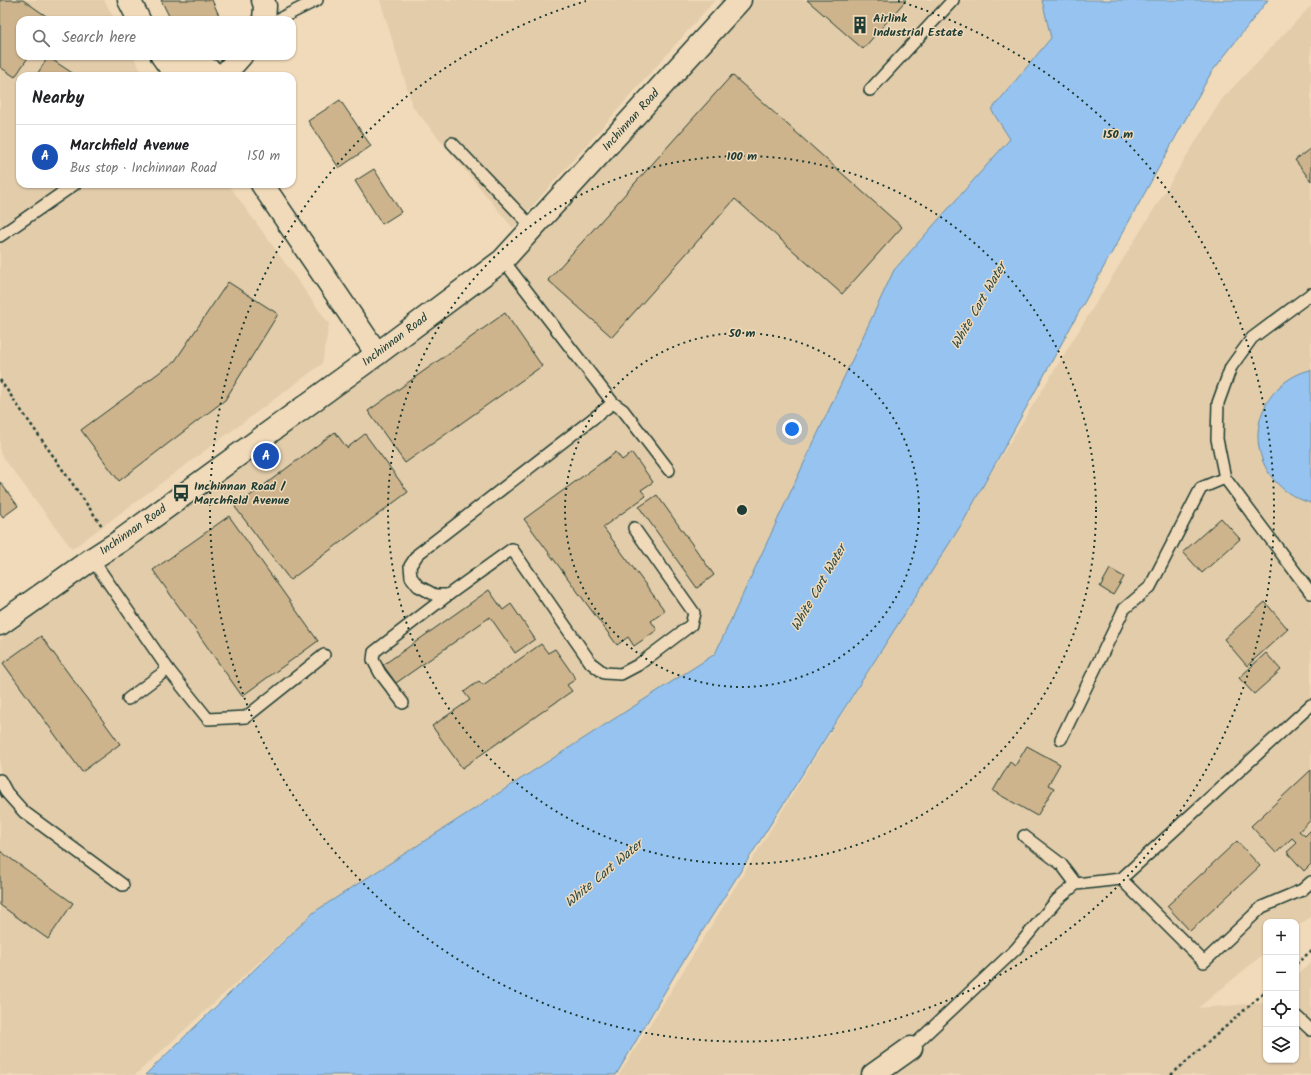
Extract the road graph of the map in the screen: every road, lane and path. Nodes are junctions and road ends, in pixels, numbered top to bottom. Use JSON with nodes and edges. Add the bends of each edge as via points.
{"nodes":[{"id":1,"x":129,"y":0,"type":"edge"},
{"id":2,"x":263,"y":0,"type":"edge"},
{"id":3,"x":317,"y":0,"type":"edge"},
{"id":4,"x":740,"y":0,"type":"edge"},
{"id":5,"x":953,"y":0,"type":"edge"},
{"id":6,"x":137,"y":16,"type":"edge"},
{"id":7,"x":264,"y":16,"type":"edge"},
{"id":8,"x":285,"y":16,"type":"edge"},
{"id":9,"x":165,"y":60,"type":"edge"},
{"id":10,"x":237,"y":60,"type":"edge"},
{"id":11,"x":172,"y":72,"type":"edge"},
{"id":12,"x":178,"y":72,"type":"edge"},
{"id":13,"x":213,"y":72,"type":"edge"},
{"id":14,"x":227,"y":72,"type":"edge"},
{"id":15,"x":870,"y":90,"type":"dead end"},
{"id":16,"x":452,"y":143,"type":"dead end"},
{"id":17,"x":69,"y":188,"type":"edge"},
{"id":18,"x":265,"y":188,"type":"edge"},
{"id":19,"x":533,"y":228,"type":"junction"},
{"id":20,"x":0,"y":236,"type":"edge"},
{"id":21,"x":503,"y":260,"type":"junction"},
{"id":22,"x":1311,"y":294,"type":"edge"},
{"id":23,"x":377,"y":354,"type":"junction"},
{"id":24,"x":0,"y":380,"type":"edge"},
{"id":25,"x":613,"y":403,"type":"junction"},
{"id":26,"x":669,"y":470,"type":"dead end"},
{"id":27,"x":1225,"y":478,"type":"junction"},
{"id":28,"x":634,"y":528,"type":"dead end"},
{"id":29,"x":114,"y":544,"type":"junction"},
{"id":30,"x":92,"y":559,"type":"junction"},
{"id":31,"x":1311,"y":592,"type":"edge"},
{"id":32,"x":448,"y":595,"type":"junction"},
{"id":33,"x":0,"y":624,"type":"edge"},
{"id":34,"x":324,"y":655,"type":"dead end"},
{"id":35,"x":168,"y":669,"type":"junction"},
{"id":36,"x":128,"y":699,"type":"dead end"},
{"id":37,"x":403,"y":703,"type":"dead end"},
{"id":38,"x":1311,"y":705,"type":"edge"},
{"id":39,"x":1061,"y":739,"type":"dead end"},
{"id":40,"x":0,"y":780,"type":"edge"},
{"id":41,"x":1024,"y":836,"type":"dead end"},
{"id":42,"x":1121,"y":879,"type":"junction"},
{"id":43,"x":1311,"y":882,"type":"edge"},
{"id":44,"x":1076,"y":884,"type":"junction"},
{"id":45,"x":123,"y":885,"type":"dead end"},
{"id":46,"x":1311,"y":951,"type":"edge"},
{"id":47,"x":1299,"y":961,"type":"edge"},
{"id":48,"x":1263,"y":994,"type":"edge"},
{"id":49,"x":1299,"y":1019,"type":"edge"},
{"id":50,"x":1311,"y":1030,"type":"edge"},
{"id":51,"x":911,"y":1048,"type":"joint"},
{"id":52,"x":873,"y":1075,"type":"edge"},
{"id":53,"x":1171,"y":1075,"type":"edge"}],
"edges":[{"from":1,"to":6,"type":"street"},
{"from":2,"to":7,"type":"street"},
{"from":3,"to":8,"type":"lane"},
{"from":4,"to":19,"type":"street","name":"Inchinnan Road"},
{"from":5,"to":15,"type":"lane"},
{"from":9,"to":11,"type":"street"},
{"from":10,"to":14,"type":"street"},
{"from":12,"to":13,"type":"street","via":[[194,66],[204,67]]},
{"from":16,"to":19,"type":"lane"},
{"from":17,"to":20,"type":"lane"},
{"from":18,"to":23,"type":"street"},
{"from":19,"to":21,"type":"street","name":"Inchinnan Road"},
{"from":21,"to":23,"type":"street","name":"Inchinnan Road"},
{"from":21,"to":25,"type":"lane"},
{"from":22,"to":27,"type":"lane","via":[[1252,338],[1231,368],[1218,402],[1217,439]]},
{"from":23,"to":29,"type":"street","name":"Inchinnan Road"},
{"from":24,"to":29,"type":"path"},
{"from":25,"to":26,"type":"lane","via":[[623,410]]},
{"from":25,"to":32,"type":"lane","via":[[418,554],[410,566],[411,577],[418,586],[435,595]]},
{"from":27,"to":31,"type":"lane"},
{"from":27,"to":39,"type":"lane","via":[[1201,488],[1150,587],[1124,609]]},
{"from":28,"to":32,"type":"lane","via":[[694,613],[691,625],[638,665],[621,674],[604,673],[591,663],[512,549]]},
{"from":29,"to":30,"type":"street","name":"Inchinnan Road"},
{"from":30,"to":33,"type":"street","name":"Inchinnan Road"},
{"from":30,"to":35,"type":"lane"},
{"from":32,"to":37,"type":"lane","via":[[374,652],[374,660],[380,673]]},
{"from":34,"to":35,"type":"lane","via":[[246,717],[208,719]]},
{"from":35,"to":36,"type":"lane"},
{"from":38,"to":42,"type":"lane"},
{"from":40,"to":45,"type":"lane","via":[[7,793],[24,812]]},
{"from":41,"to":44,"type":"lane","via":[[1061,864]]},
{"from":42,"to":43,"type":"lane","via":[[1204,962],[1262,907],[1302,890]]},
{"from":42,"to":44,"type":"lane"},
{"from":44,"to":51,"type":"lane","via":[[1057,900],[1016,949]]},
{"from":46,"to":47,"type":"path"},
{"from":48,"to":53,"type":"path"},
{"from":49,"to":50,"type":"lane"},
{"from":51,"to":52,"type":"street"}]}
